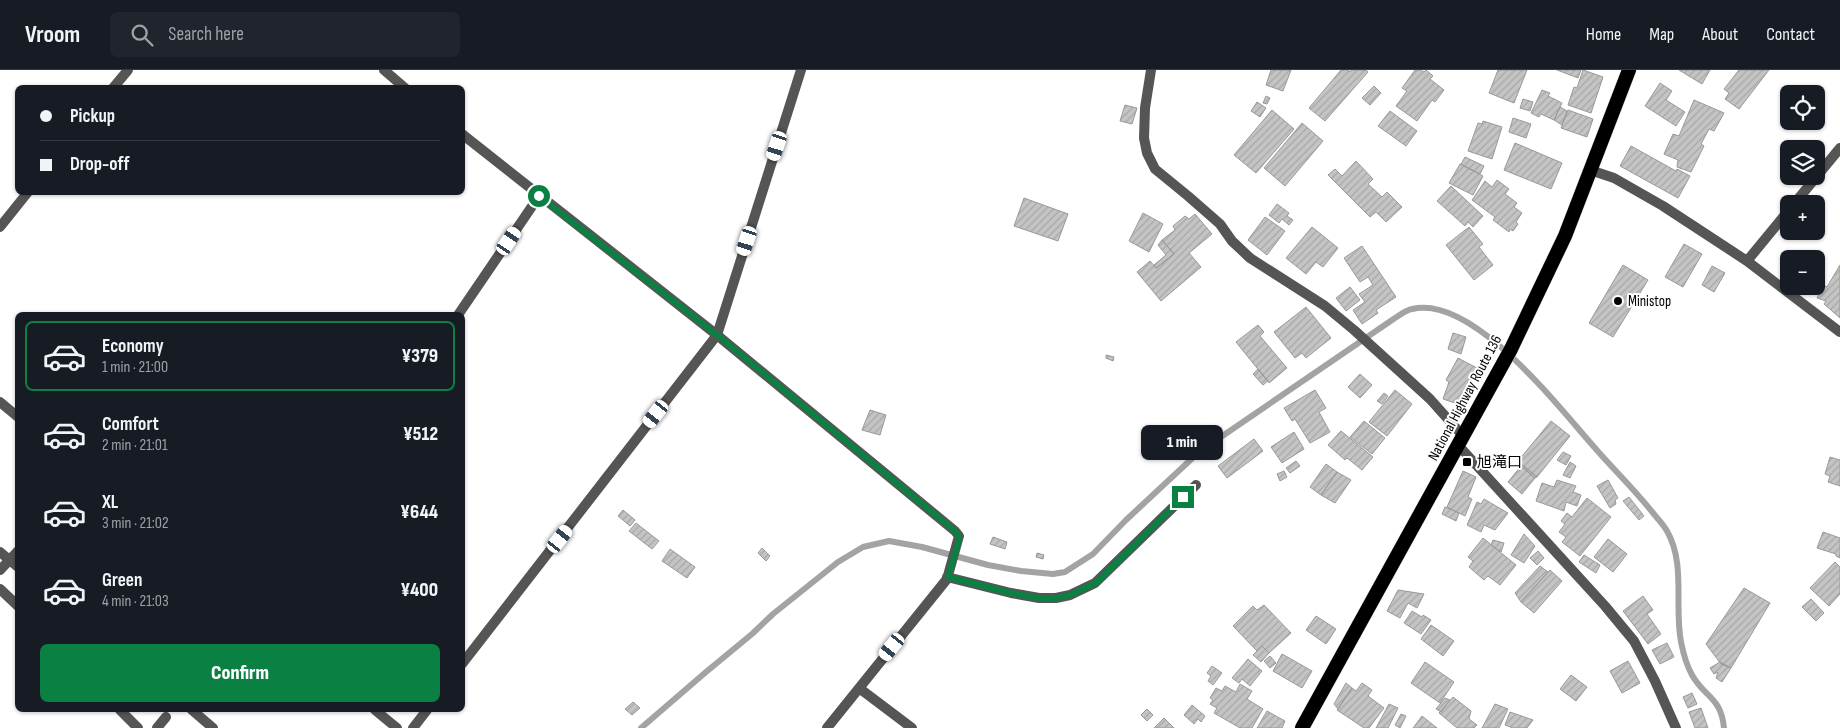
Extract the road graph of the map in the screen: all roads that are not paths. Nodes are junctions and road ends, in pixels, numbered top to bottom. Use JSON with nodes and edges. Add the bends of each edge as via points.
{"nodes":[{"id":1,"x":128,"y":70,"type":"edge"},
{"id":2,"x":384,"y":70,"type":"edge"},
{"id":3,"x":801,"y":70,"type":"edge"},
{"id":4,"x":1151,"y":70,"type":"edge"},
{"id":5,"x":1630,"y":70,"type":"edge"},
{"id":6,"x":116,"y":85,"type":"edge"},
{"id":7,"x":402,"y":85,"type":"edge"},
{"id":8,"x":465,"y":136,"type":"edge"},
{"id":9,"x":1840,"y":148,"type":"edge"},
{"id":10,"x":1590,"y":170,"type":"junction"},
{"id":11,"x":26,"y":195,"type":"edge"},
{"id":12,"x":1801,"y":195,"type":"edge"},
{"id":13,"x":539,"y":196,"type":"junction"},
{"id":14,"x":1780,"y":221,"type":"edge"},
{"id":15,"x":0,"y":227,"type":"edge"},
{"id":16,"x":1747,"y":260,"type":"junction"},
{"id":17,"x":460,"y":312,"type":"edge"},
{"id":18,"x":1840,"y":332,"type":"edge"},
{"id":19,"x":717,"y":335,"type":"junction"},
{"id":20,"x":0,"y":402,"type":"edge"},
{"id":21,"x":15,"y":414,"type":"edge"},
{"id":22,"x":1460,"y":441,"type":"junction"},
{"id":23,"x":1196,"y":485,"type":"dead end"},
{"id":24,"x":0,"y":552,"type":"edge"},
{"id":25,"x":14,"y":563,"type":"edge"},
{"id":26,"x":0,"y":570,"type":"edge"},
{"id":27,"x":948,"y":575,"type":"junction"},
{"id":28,"x":0,"y":589,"type":"edge"},
{"id":29,"x":15,"y":603,"type":"edge"},
{"id":30,"x":465,"y":660,"type":"edge"},
{"id":31,"x":859,"y":688,"type":"junction"},
{"id":32,"x":122,"y":712,"type":"edge"},
{"id":33,"x":194,"y":712,"type":"edge"},
{"id":34,"x":377,"y":712,"type":"edge"},
{"id":35,"x":425,"y":712,"type":"edge"},
{"id":36,"x":166,"y":717,"type":"dead end"},
{"id":37,"x":138,"y":728,"type":"edge"},
{"id":38,"x":157,"y":728,"type":"edge"},
{"id":39,"x":214,"y":728,"type":"edge"},
{"id":40,"x":397,"y":728,"type":"edge"},
{"id":41,"x":413,"y":728,"type":"edge"},
{"id":42,"x":827,"y":728,"type":"edge"},
{"id":43,"x":912,"y":728,"type":"edge"},
{"id":44,"x":1302,"y":728,"type":"edge"},
{"id":45,"x":1676,"y":728,"type":"edge"}],
"edges":[{"from":1,"to":6,"type":"street"},
{"from":2,"to":7,"type":"street"},
{"from":3,"to":19,"type":"street"},
{"from":4,"to":22,"type":"street","via":[[1144,138],[1155,169],[1220,224],[1250,258],[1325,306],[1354,330],[1430,399]]},
{"from":5,"to":10,"type":"highway","name":"National Highway Route 136"},
{"from":8,"to":13,"type":"street"},
{"from":9,"to":12,"type":"street"},
{"from":10,"to":16,"type":"street","via":[[1614,178],[1663,206]]},
{"from":10,"to":22,"type":"highway","name":"National Highway Route 136","via":[[1565,236],[1539,291]]},
{"from":11,"to":15,"type":"street"},
{"from":13,"to":17,"type":"street"},
{"from":13,"to":19,"type":"street"},
{"from":14,"to":16,"type":"street"},
{"from":16,"to":18,"type":"street"},
{"from":19,"to":27,"type":"street","via":[[955,531],[959,540]]},
{"from":19,"to":30,"type":"street"},
{"from":20,"to":21,"type":"street"},
{"from":22,"to":44,"type":"highway","name":"National Highway Route 136"},
{"from":22,"to":45,"type":"street","via":[[1634,641]]},
{"from":23,"to":27,"type":"street","via":[[1096,583],[1070,595],[1039,598]]},
{"from":24,"to":25,"type":"street"},
{"from":25,"to":26,"type":"street"},
{"from":27,"to":31,"type":"street"},
{"from":28,"to":29,"type":"street"},
{"from":31,"to":42,"type":"street"},
{"from":31,"to":43,"type":"street"},
{"from":32,"to":37,"type":"street"},
{"from":33,"to":39,"type":"street"},
{"from":34,"to":40,"type":"street"},
{"from":35,"to":41,"type":"street"},
{"from":36,"to":38,"type":"street"}]}
